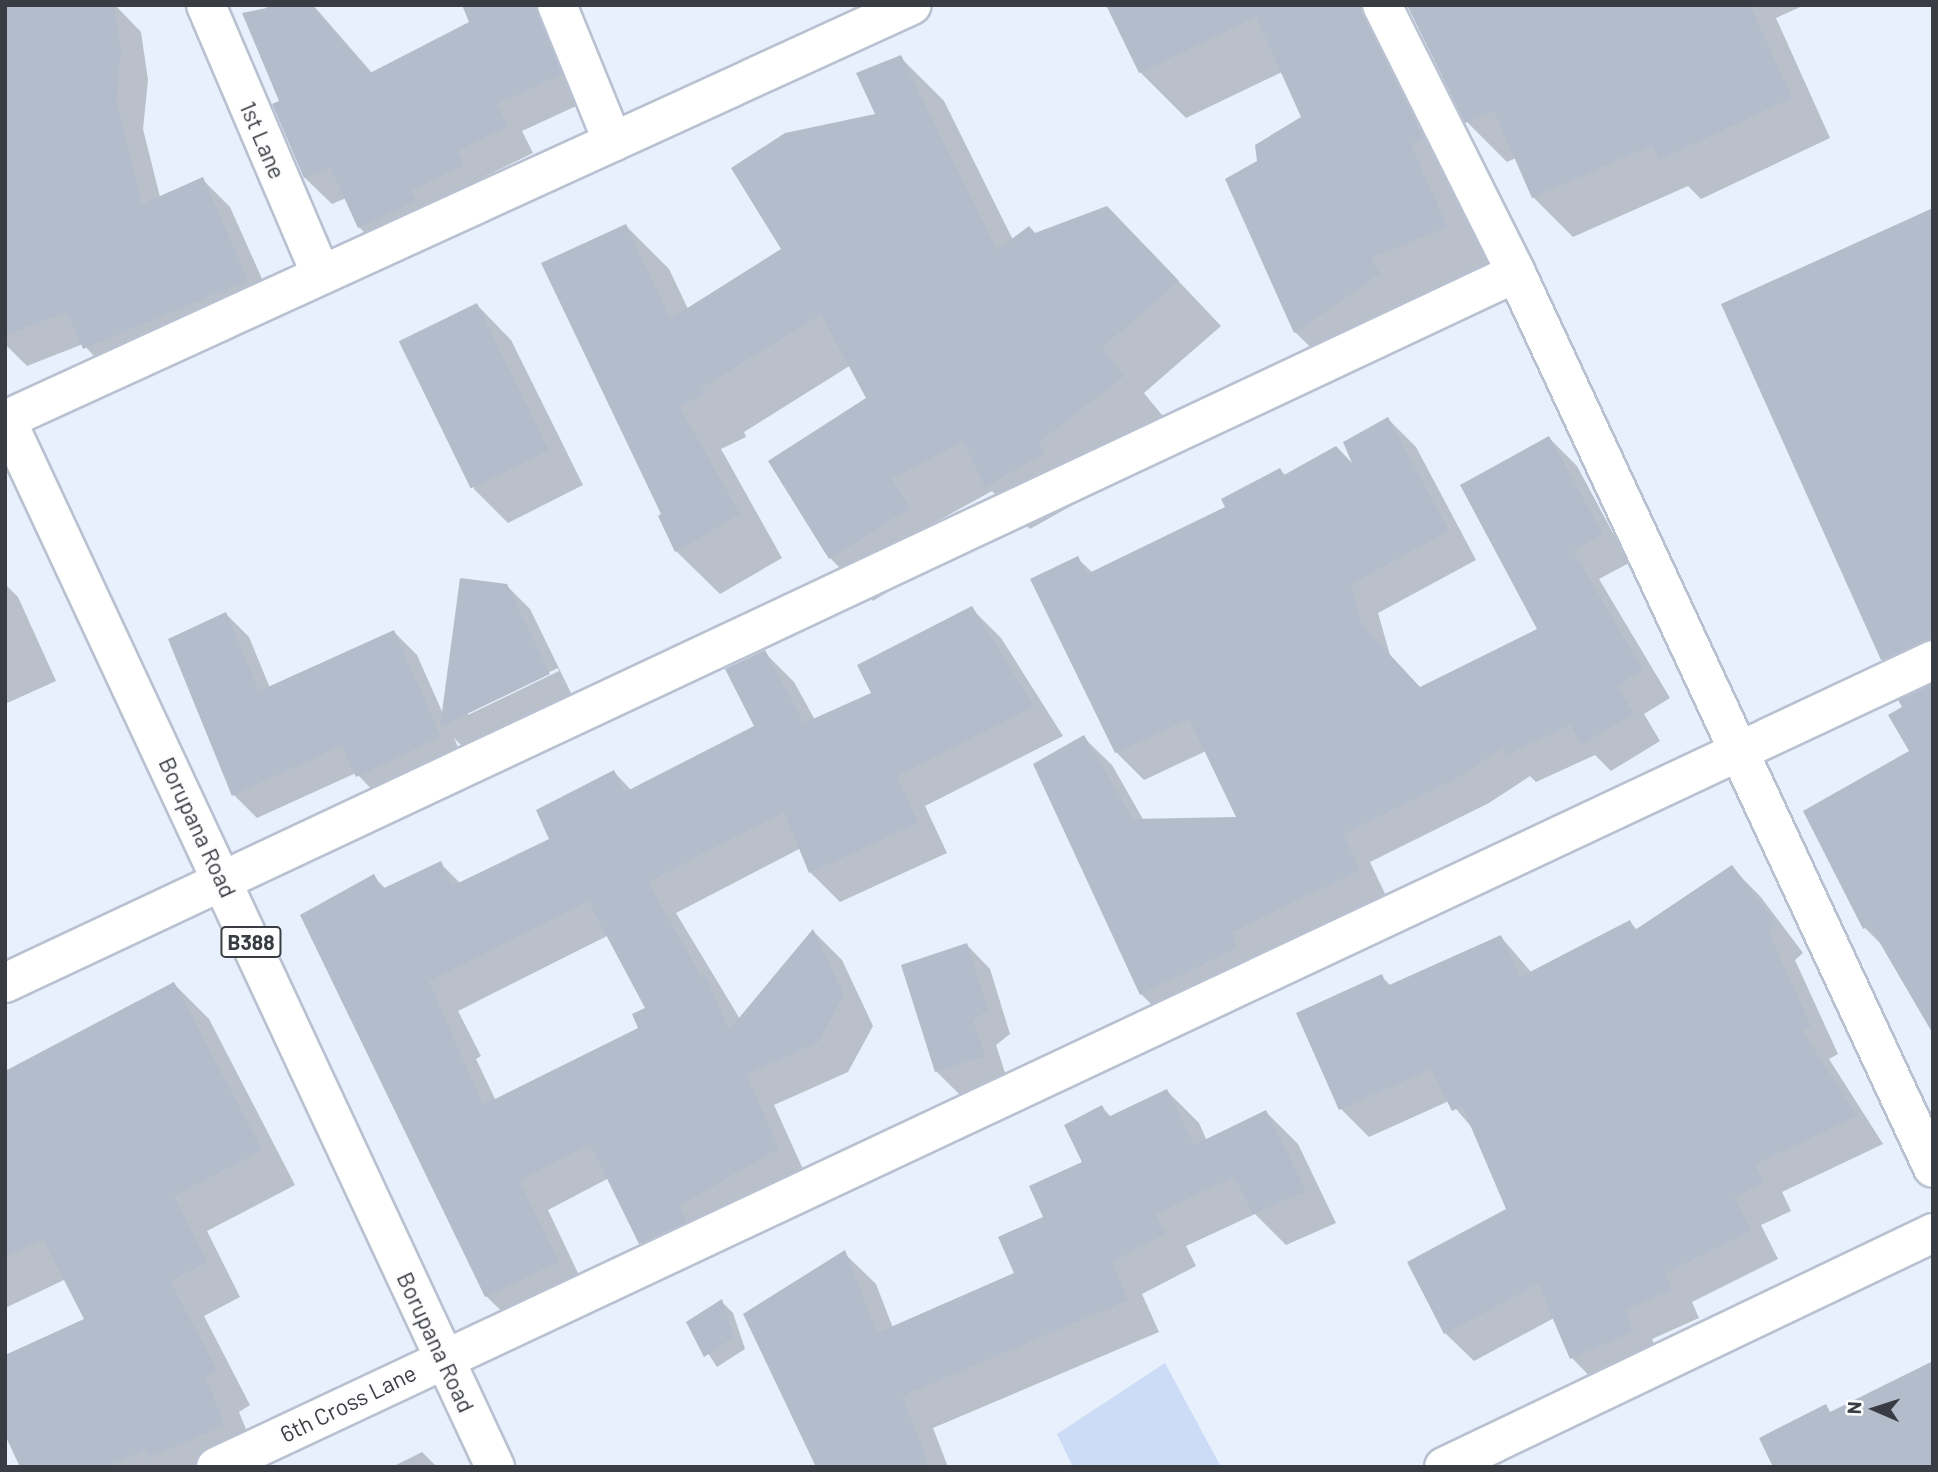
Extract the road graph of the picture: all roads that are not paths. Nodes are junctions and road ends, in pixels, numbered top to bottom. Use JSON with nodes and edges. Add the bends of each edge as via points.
{"nodes":[{"id":1,"x":206,"y":5,"type":"edge"},
{"id":2,"x":557,"y":5,"type":"edge"},
{"id":3,"x":912,"y":5,"type":"edge"},
{"id":4,"x":1382,"y":5,"type":"edge"},
{"id":5,"x":613,"y":142,"type":"junction"},
{"id":6,"x":1516,"y":273,"type":"junction"},
{"id":7,"x":321,"y":275,"type":"junction"},
{"id":8,"x":6,"y":419,"type":"edge"},
{"id":9,"x":1933,"y":660,"type":"edge"},
{"id":10,"x":1736,"y":753,"type":"junction"},
{"id":11,"x":222,"y":879,"type":"junction"},
{"id":12,"x":5,"y":983,"type":"edge"},
{"id":13,"x":1933,"y":1168,"type":"edge"},
{"id":14,"x":1933,"y":1233,"type":"edge"},
{"id":15,"x":443,"y":1358,"type":"junction"},
{"id":16,"x":216,"y":1467,"type":"edge"},
{"id":17,"x":495,"y":1467,"type":"edge"},
{"id":18,"x":1444,"y":1467,"type":"edge"}],
"edges":[{"from":1,"to":7,"type":"street","name":"1st Lane"},
{"from":2,"to":5,"type":"street"},
{"from":3,"to":5,"type":"street"},
{"from":4,"to":6,"type":"street"},
{"from":5,"to":7,"type":"street"},
{"from":6,"to":10,"type":"street"},
{"from":6,"to":11,"type":"street"},
{"from":7,"to":8,"type":"street"},
{"from":8,"to":11,"type":"street","name":"Borupana Road","number":"B388"},
{"from":9,"to":10,"type":"street","name":"6th Cross Lane"},
{"from":10,"to":13,"type":"street"},
{"from":10,"to":15,"type":"street","name":"6th Cross Lane"},
{"from":11,"to":12,"type":"street"},
{"from":11,"to":15,"type":"street","name":"Borupana Road","number":"B388"},
{"from":14,"to":18,"type":"street"},
{"from":15,"to":16,"type":"street","name":"6th Cross Lane"},
{"from":15,"to":17,"type":"street","name":"Borupana Road","number":"B388"}]}
